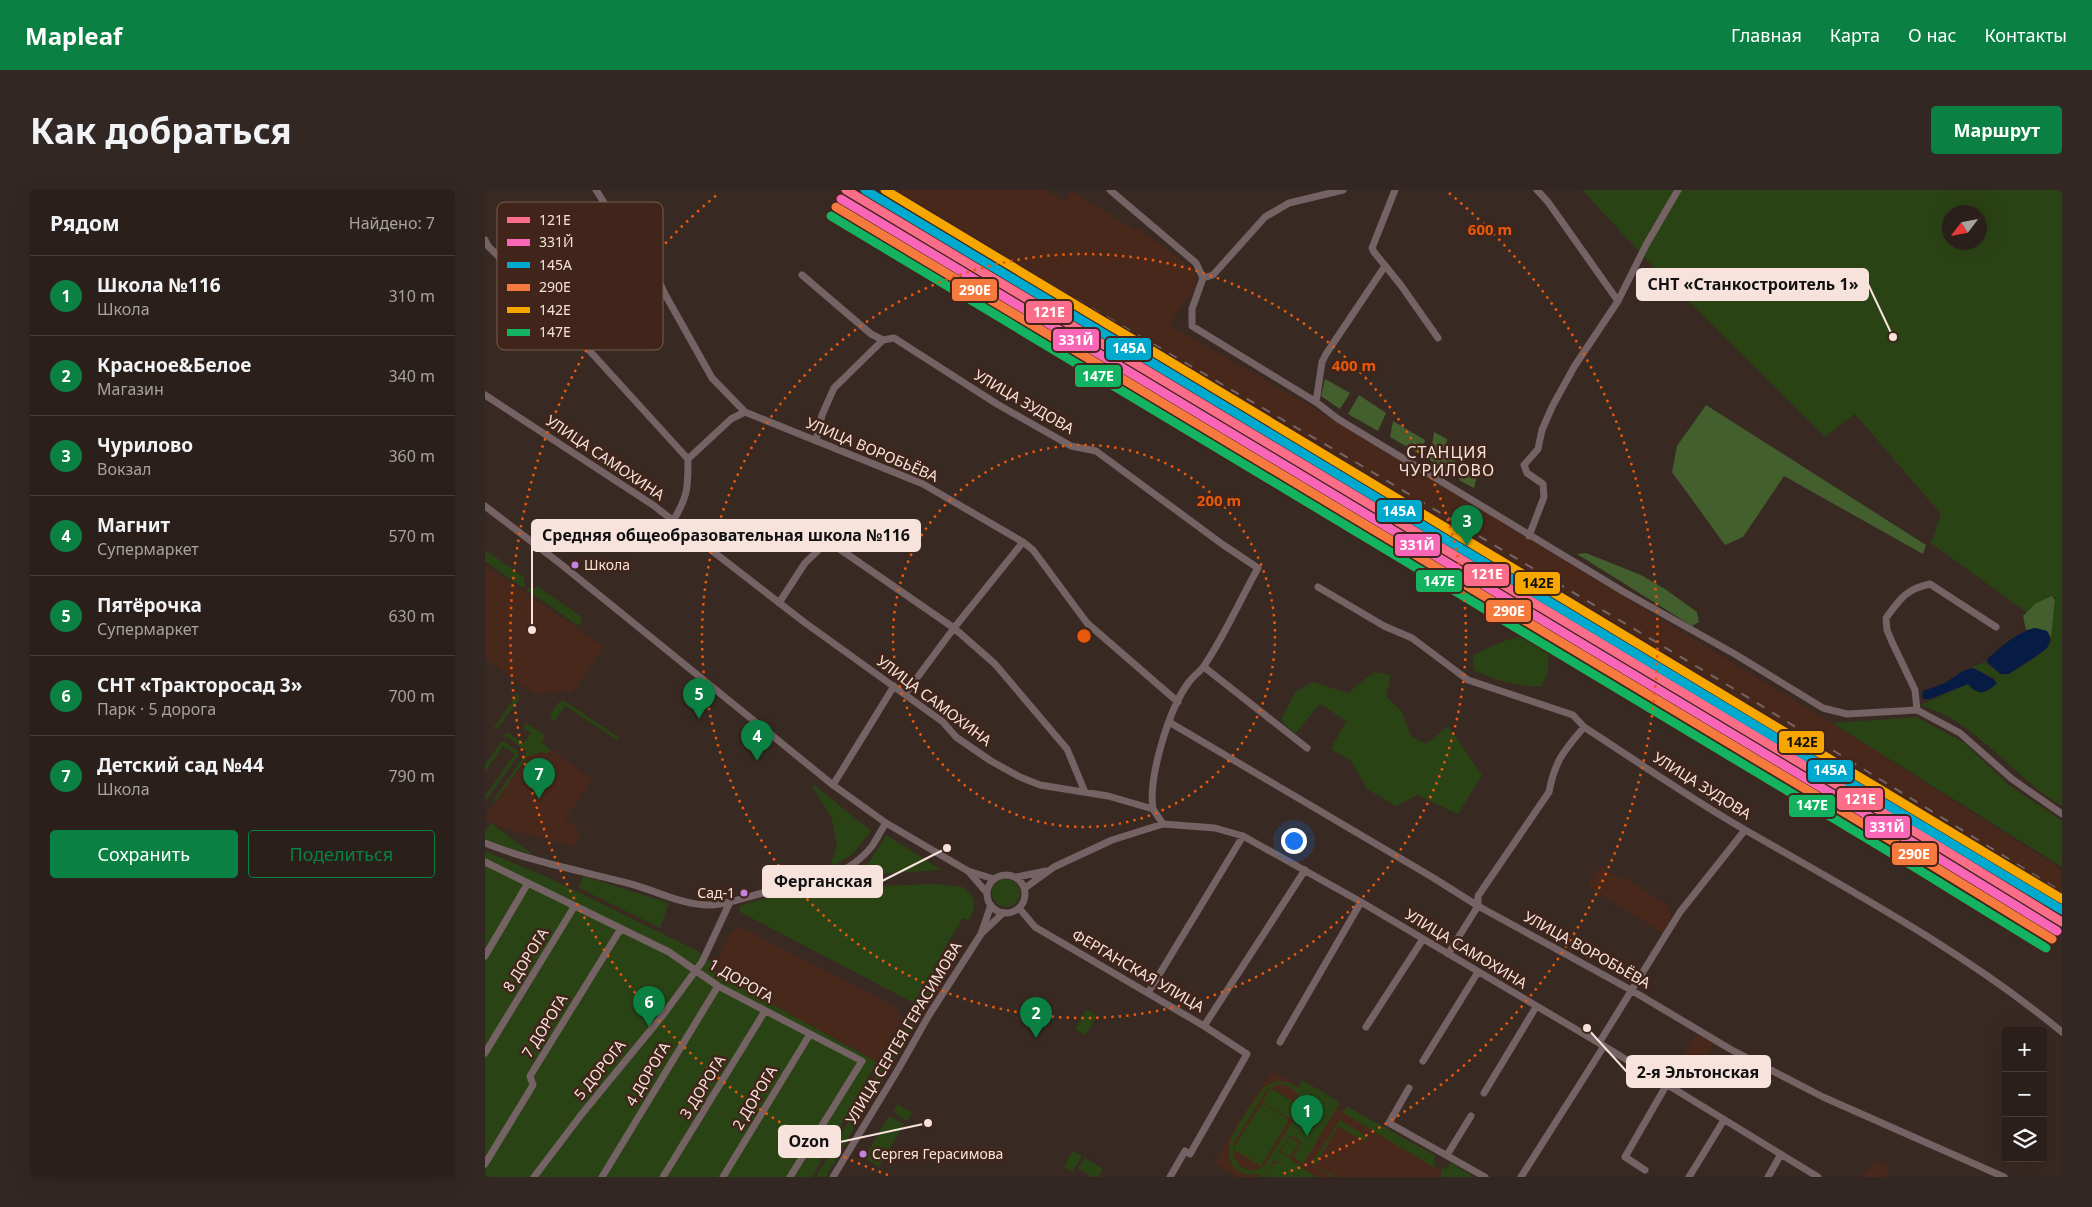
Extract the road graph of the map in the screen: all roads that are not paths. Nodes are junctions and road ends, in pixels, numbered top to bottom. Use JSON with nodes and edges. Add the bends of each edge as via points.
{"nodes":[{"id":1,"x":596,"y":190,"type":"edge"},
{"id":2,"x":1110,"y":190,"type":"edge"},
{"id":3,"x":1343,"y":190,"type":"edge"},
{"id":4,"x":1395,"y":190,"type":"edge"},
{"id":5,"x":1537,"y":190,"type":"edge"},
{"id":6,"x":1679,"y":190,"type":"edge"},
{"id":7,"x":604,"y":202,"type":"edge"},
{"id":8,"x":485,"y":240,"type":"edge"},
{"id":9,"x":497,"y":255,"type":"edge"},
{"id":10,"x":1385,"y":266,"type":"junction"},
{"id":11,"x":803,"y":275,"type":"dead end"},
{"id":12,"x":1203,"y":278,"type":"junction"},
{"id":13,"x":663,"y":290,"type":"edge"},
{"id":14,"x":1618,"y":301,"type":"junction"},
{"id":15,"x":1438,"y":338,"type":"dead end"},
{"id":16,"x":883,"y":340,"type":"junction"},
{"id":17,"x":589,"y":350,"type":"edge"},
{"id":18,"x":485,"y":395,"type":"edge"},
{"id":19,"x":1316,"y":402,"type":"junction"},
{"id":20,"x":745,"y":412,"type":"junction"},
{"id":21,"x":816,"y":441,"type":"junction"},
{"id":22,"x":688,"y":459,"type":"junction"},
{"id":23,"x":485,"y":506,"type":"edge"},
{"id":24,"x":673,"y":521,"type":"junction"},
{"id":25,"x":1529,"y":536,"type":"junction"},
{"id":26,"x":1023,"y":542,"type":"junction"},
{"id":27,"x":1318,"y":587,"type":"dead end"},
{"id":28,"x":779,"y":603,"type":"junction"},
{"id":29,"x":1996,"y":627,"type":"dead end"},
{"id":30,"x":954,"y":628,"type":"junction"},
{"id":31,"x":1204,"y":667,"type":"junction"},
{"id":32,"x":894,"y":686,"type":"junction"},
{"id":33,"x":905,"y":694,"type":"junction"},
{"id":34,"x":1178,"y":702,"type":"junction"},
{"id":35,"x":1917,"y":710,"type":"junction"},
{"id":36,"x":1169,"y":722,"type":"junction"},
{"id":37,"x":1584,"y":727,"type":"junction"},
{"id":38,"x":1307,"y":748,"type":"dead end"},
{"id":39,"x":833,"y":785,"type":"junction"},
{"id":40,"x":1085,"y":792,"type":"junction"},
{"id":41,"x":1153,"y":810,"type":"junction"},
{"id":42,"x":2062,"y":814,"type":"edge"},
{"id":43,"x":885,"y":823,"type":"junction"},
{"id":44,"x":1163,"y":824,"type":"junction"},
{"id":45,"x":1745,"y":830,"type":"junction"},
{"id":46,"x":1243,"y":836,"type":"junction"},
{"id":47,"x":485,"y":843,"type":"edge"},
{"id":48,"x":485,"y":862,"type":"edge"},
{"id":49,"x":1048,"y":870,"type":"junction"},
{"id":50,"x":1305,"y":870,"type":"junction"},
{"id":51,"x":968,"y":871,"type":"junction"},
{"id":52,"x":1017,"y":877,"type":"junction"},
{"id":53,"x":994,"y":879,"type":"junction"},
{"id":54,"x":528,"y":883,"type":"junction"},
{"id":55,"x":1025,"y":888,"type":"junction"},
{"id":56,"x":987,"y":893,"type":"junction"},
{"id":57,"x":731,"y":902,"type":"junction"},
{"id":58,"x":1361,"y":902,"type":"junction"},
{"id":59,"x":991,"y":905,"type":"junction"},
{"id":60,"x":1478,"y":906,"type":"junction"},
{"id":61,"x":574,"y":907,"type":"junction"},
{"id":62,"x":1016,"y":910,"type":"junction"},
{"id":63,"x":1003,"y":913,"type":"junction"},
{"id":64,"x":620,"y":930,"type":"junction"},
{"id":65,"x":981,"y":934,"type":"junction"},
{"id":66,"x":1423,"y":939,"type":"junction"},
{"id":67,"x":1448,"y":954,"type":"junction"},
{"id":68,"x":485,"y":956,"type":"edge"},
{"id":69,"x":696,"y":971,"type":"junction"},
{"id":70,"x":1478,"y":972,"type":"junction"},
{"id":71,"x":718,"y":986,"type":"junction"},
{"id":72,"x":1631,"y":990,"type":"junction"},
{"id":73,"x":1149,"y":993,"type":"junction"},
{"id":74,"x":1536,"y":1007,"type":"junction"},
{"id":75,"x":765,"y":1011,"type":"junction"},
{"id":76,"x":1204,"y":1026,"type":"junction"},
{"id":77,"x":1366,"y":1027,"type":"dead end"},
{"id":78,"x":2062,"y":1032,"type":"edge"},
{"id":79,"x":810,"y":1034,"type":"junction"},
{"id":80,"x":1280,"y":1042,"type":"dead end"},
{"id":81,"x":1601,"y":1045,"type":"junction"},
{"id":82,"x":485,"y":1053,"type":"edge"},
{"id":83,"x":1423,"y":1061,"type":"dead end"},
{"id":84,"x":1667,"y":1084,"type":"junction"},
{"id":85,"x":1409,"y":1088,"type":"dead end"},
{"id":86,"x":1484,"y":1093,"type":"dead end"},
{"id":87,"x":1471,"y":1116,"type":"dead end"},
{"id":88,"x":1724,"y":1120,"type":"junction"},
{"id":89,"x":1781,"y":1154,"type":"junction"},
{"id":90,"x":1447,"y":1155,"type":"junction"},
{"id":91,"x":485,"y":1164,"type":"edge"},
{"id":92,"x":1645,"y":1170,"type":"dead end"},
{"id":93,"x":836,"y":1176,"type":"edge"},
{"id":94,"x":533,"y":1177,"type":"edge"},
{"id":95,"x":602,"y":1177,"type":"edge"},
{"id":96,"x":663,"y":1177,"type":"edge"},
{"id":97,"x":723,"y":1177,"type":"edge"},
{"id":98,"x":790,"y":1177,"type":"edge"},
{"id":99,"x":1170,"y":1177,"type":"edge"},
{"id":100,"x":1485,"y":1177,"type":"edge"},
{"id":101,"x":1521,"y":1177,"type":"edge"},
{"id":102,"x":1689,"y":1177,"type":"edge"},
{"id":103,"x":1767,"y":1177,"type":"edge"},
{"id":104,"x":1818,"y":1177,"type":"edge"},
{"id":105,"x":2004,"y":1177,"type":"edge"}],
"edges":[{"from":1,"to":7,"type":"street","name":"УЛИЦА ВОРОБЬЁВА"},
{"from":2,"to":12,"type":"street","via":[[1196,263]]},
{"from":3,"to":12,"type":"street","via":[[1289,202],[1265,217],[1213,275]]},
{"from":4,"to":10,"type":"street","via":[[1372,248]]},
{"from":5,"to":14,"type":"street"},
{"from":6,"to":14,"type":"street"},
{"from":8,"to":9,"type":"street"},
{"from":10,"to":15,"type":"street"},
{"from":10,"to":19,"type":"street","via":[[1325,354]]},
{"from":11,"to":16,"type":"street","name":"УЛИЦА ЗУДОВА","via":[[871,334]]},
{"from":12,"to":19,"type":"street","via":[[1192,309],[1192,326]]},
{"from":13,"to":20,"type":"street","name":"УЛИЦА ВОРОБЬЁВА","via":[[712,378]]},
{"from":14,"to":25,"type":"street","via":[[1552,407],[1538,449],[1524,465],[1527,473],[1543,484],[1544,497]]},
{"from":16,"to":21,"type":"street","via":[[834,388],[822,415]]},
{"from":16,"to":31,"type":"street","name":"УЛИЦА ЗУДОВА","via":[[894,338],[997,404],[1071,446],[1097,451],[1258,568]]},
{"from":17,"to":22,"type":"street"},
{"from":18,"to":24,"type":"street","name":"УЛИЦА САМОХИНА"},
{"from":19,"to":25,"type":"street","via":[[1338,419]]},
{"from":20,"to":21,"type":"street","name":"УЛИЦА ВОРОБЬЁВА"},
{"from":20,"to":22,"type":"street","via":[[731,419]]},
{"from":21,"to":26,"type":"street","name":"УЛИЦА ВОРОБЬЁВА","via":[[923,484]]},
{"from":22,"to":24,"type":"street","via":[[688,486],[684,502]]},
{"from":23,"to":39,"type":"street"},
{"from":24,"to":28,"type":"street","name":"УЛИЦА САМОХИНА"},
{"from":25,"to":35,"type":"street","via":[[1823,708],[1847,714]]},
{"from":26,"to":30,"type":"street"},
{"from":26,"to":34,"type":"street","name":"УЛИЦА ВОРОБЬЁВА","via":[[1033,550],[1087,623]]},
{"from":27,"to":37,"type":"street","name":"УЛИЦА ЗУДОВА","via":[[1384,626],[1412,638],[1468,680],[1573,715]]},
{"from":28,"to":30,"type":"street","via":[[805,563],[828,541]]},
{"from":28,"to":32,"type":"street","name":"УЛИЦА САМОХИНА"},
{"from":29,"to":35,"type":"street","via":[[1930,584],[1916,587],[1903,596],[1886,618],[1887,630],[1915,690]]},
{"from":30,"to":33,"type":"street"},
{"from":30,"to":40,"type":"street","via":[[995,664],[1067,749]]},
{"from":31,"to":34,"type":"street","via":[[1188,683]]},
{"from":31,"to":38,"type":"street"},
{"from":32,"to":33,"type":"street","name":"УЛИЦА САМОХИНА"},
{"from":32,"to":39,"type":"street"},
{"from":33,"to":40,"type":"street","name":"УЛИЦА САМОХИНА","via":[[943,722],[956,737],[1020,777],[1040,785]]},
{"from":34,"to":36,"type":"street"},
{"from":35,"to":42,"type":"street","via":[[1960,733],[2012,779]]},
{"from":36,"to":41,"type":"street","via":[[1155,771],[1151,798]]},
{"from":36,"to":60,"type":"street","name":"УЛИЦА ВОРОБЬЁВА"},
{"from":37,"to":45,"type":"street","name":"УЛИЦА ЗУДОВА"},
{"from":37,"to":60,"type":"street","via":[[1562,752],[1549,792],[1478,896]]},
{"from":39,"to":43,"type":"street"},
{"from":40,"to":41,"type":"street","name":"УЛИЦА САМОХИНА"},
{"from":41,"to":44,"type":"street"},
{"from":43,"to":51,"type":"street"},
{"from":43,"to":57,"type":"street","via":[[872,846],[859,860],[841,870],[818,881]]},
{"from":44,"to":46,"type":"street","name":"УЛИЦА САМОХИНА","via":[[1215,828]]},
{"from":44,"to":49,"type":"street","via":[[1112,840]]},
{"from":45,"to":72,"type":"street","via":[[1680,912]]},
{"from":45,"to":78,"type":"street","name":"УЛИЦА ЗУДОВА","via":[[1861,895],[2029,1005]]},
{"from":46,"to":50,"type":"street","name":"УЛИЦА САМОХИНА"},
{"from":46,"to":73,"type":"street"},
{"from":47,"to":57,"type":"street","via":[[508,853],[633,884],[685,901],[711,905]]},
{"from":48,"to":54,"type":"street","name":"1 ДОРОГА"},
{"from":49,"to":52,"type":"street"},
{"from":49,"to":55,"type":"street"},
{"from":50,"to":58,"type":"street","name":"УЛИЦА САМОХИНА"},
{"from":50,"to":76,"type":"street"},
{"from":51,"to":53,"type":"street"},
{"from":51,"to":56,"type":"street"},
{"from":52,"to":53,"type":"street","via":[[1008,874]]},
{"from":52,"to":55,"type":"street"},
{"from":53,"to":56,"type":"street"},
{"from":54,"to":61,"type":"street","name":"1 ДОРОГА"},
{"from":54,"to":68,"type":"street"},
{"from":55,"to":62,"type":"street","via":[[1025,899]]},
{"from":56,"to":59,"type":"street"},
{"from":57,"to":69,"type":"street","name":"5 ДОРОГА"},
{"from":58,"to":66,"type":"street","name":"УЛИЦА САМОХИНА"},
{"from":58,"to":80,"type":"street"},
{"from":59,"to":63,"type":"street"},
{"from":59,"to":65,"type":"street","name":"УЛИЦА СЕРГЕЯ ГЕРАСИМОВА"},
{"from":60,"to":67,"type":"street"},
{"from":60,"to":72,"type":"street","name":"УЛИЦА ВОРОБЬЁВА"},
{"from":61,"to":64,"type":"street","name":"1 ДОРОГА"},
{"from":61,"to":82,"type":"street","name":"8 ДОРОГА"},
{"from":62,"to":63,"type":"street"},
{"from":62,"to":73,"type":"street","name":"ФЕРГАНСКАЯ УЛИЦА","via":[[1035,927]]},
{"from":63,"to":65,"type":"street"},
{"from":64,"to":69,"type":"street","name":"1 ДОРОГА","via":[[669,952]]},
{"from":64,"to":91,"type":"street","name":"7 ДОРОГА","via":[[530,1076],[533,1085]]},
{"from":65,"to":93,"type":"street","name":"УЛИЦА СЕРГЕЯ ГЕРАСИМОВА","via":[[929,1015]]},
{"from":66,"to":67,"type":"street","name":"УЛИЦА САМОХИНА"},
{"from":66,"to":77,"type":"street"},
{"from":67,"to":70,"type":"street","name":"УЛИЦА САМОХИНА"},
{"from":69,"to":71,"type":"street","name":"1 ДОРОГА"},
{"from":69,"to":94,"type":"street","name":"5 ДОРОГА"},
{"from":70,"to":74,"type":"street","name":"УЛИЦА САМОХИНА"},
{"from":70,"to":83,"type":"street"},
{"from":71,"to":75,"type":"street","name":"1 ДОРОГА"},
{"from":71,"to":95,"type":"street","name":"4 ДОРОГА"},
{"from":72,"to":81,"type":"street"},
{"from":72,"to":105,"type":"street","name":"УЛИЦА ВОРОБЬЁВА","via":[[1730,1049],[1823,1097]]},
{"from":73,"to":76,"type":"street","name":"ФЕРГАНСКАЯ УЛИЦА"},
{"from":74,"to":81,"type":"street","name":"УЛИЦА САМОХИНА"},
{"from":74,"to":86,"type":"street"},
{"from":75,"to":79,"type":"street","name":"1 ДОРОГА"},
{"from":75,"to":96,"type":"street","name":"3 ДОРОГА"},
{"from":76,"to":99,"type":"street","name":"ФЕРГАНСКАЯ УЛИЦА","via":[[1247,1054],[1190,1154],[1185,1151]]},
{"from":79,"to":97,"type":"street","name":"2 ДОРОГА"},
{"from":79,"to":98,"type":"street","name":"1 ДОРОГА","via":[[862,1061]]},
{"from":81,"to":84,"type":"street","name":"УЛИЦА САМОХИНА"},
{"from":81,"to":101,"type":"street"},
{"from":84,"to":88,"type":"street","name":"УЛИЦА САМОХИНА"},
{"from":84,"to":92,"type":"street","via":[[1625,1157]]},
{"from":85,"to":90,"type":"street","via":[[1389,1123]]},
{"from":87,"to":90,"type":"street"},
{"from":88,"to":89,"type":"street","name":"УЛИЦА САМОХИНА"},
{"from":88,"to":102,"type":"street"},
{"from":89,"to":103,"type":"street"},
{"from":89,"to":104,"type":"street","name":"УЛИЦА САМОХИНА"},
{"from":90,"to":100,"type":"street"}]}
